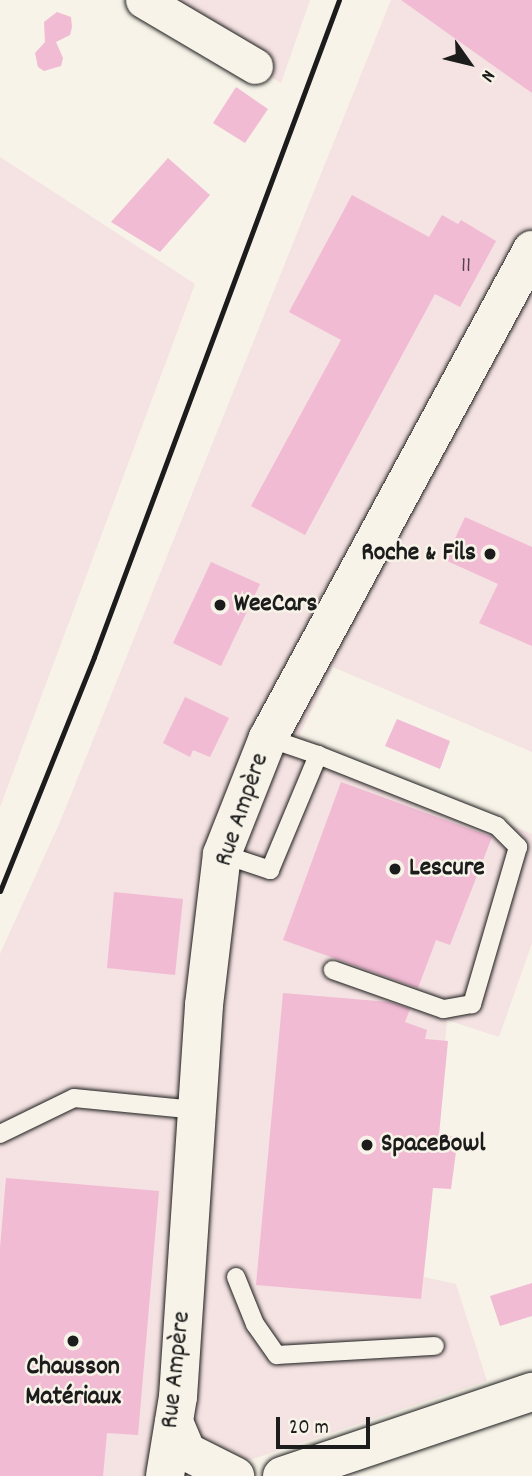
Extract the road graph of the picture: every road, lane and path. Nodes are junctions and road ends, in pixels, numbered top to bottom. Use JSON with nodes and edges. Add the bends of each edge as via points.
{"nodes":[{"id":1,"x":143,"y":0,"type":"edge"},
{"id":2,"x":255,"y":66,"type":"dead end"},
{"id":3,"x":532,"y":250,"type":"edge"},
{"id":4,"x":268,"y":738,"type":"junction"},
{"id":5,"x":318,"y":755,"type":"junction"},
{"id":6,"x":222,"y":854,"type":"junction"},
{"id":7,"x":333,"y":970,"type":"dead end"},
{"id":8,"x":197,"y":1110,"type":"junction"},
{"id":9,"x":0,"y":1134,"type":"edge"},
{"id":10,"x":236,"y":1277,"type":"dead end"},
{"id":11,"x":435,"y":1346,"type":"dead end"},
{"id":12,"x":532,"y":1392,"type":"edge"},
{"id":13,"x":174,"y":1422,"type":"junction"},
{"id":14,"x":164,"y":1476,"type":"edge"},
{"id":15,"x":235,"y":1476,"type":"edge"},
{"id":16,"x":282,"y":1476,"type":"edge"}],
"edges":[{"from":1,"to":2,"type":"street"},
{"from":3,"to":4,"type":"main road","name":"Rue Ampère"},
{"from":4,"to":5,"type":"lane"},
{"from":4,"to":6,"type":"main road","name":"Rue Ampère"},
{"from":5,"to":6,"type":"lane","via":[[270,870]]},
{"from":5,"to":7,"type":"lane","via":[[497,826],[518,847],[472,1004],[443,1009]]},
{"from":6,"to":8,"type":"main road","name":"Rue Ampère"},
{"from":8,"to":9,"type":"lane","via":[[74,1098]]},
{"from":8,"to":13,"type":"main road","name":"Rue Ampère"},
{"from":10,"to":11,"type":"lane","via":[[255,1324],[277,1355]]},
{"from":12,"to":16,"type":"main road"},
{"from":13,"to":14,"type":"main road","name":"Rue Ampère"},
{"from":13,"to":15,"type":"main road","via":[[187,1452]]}]}
